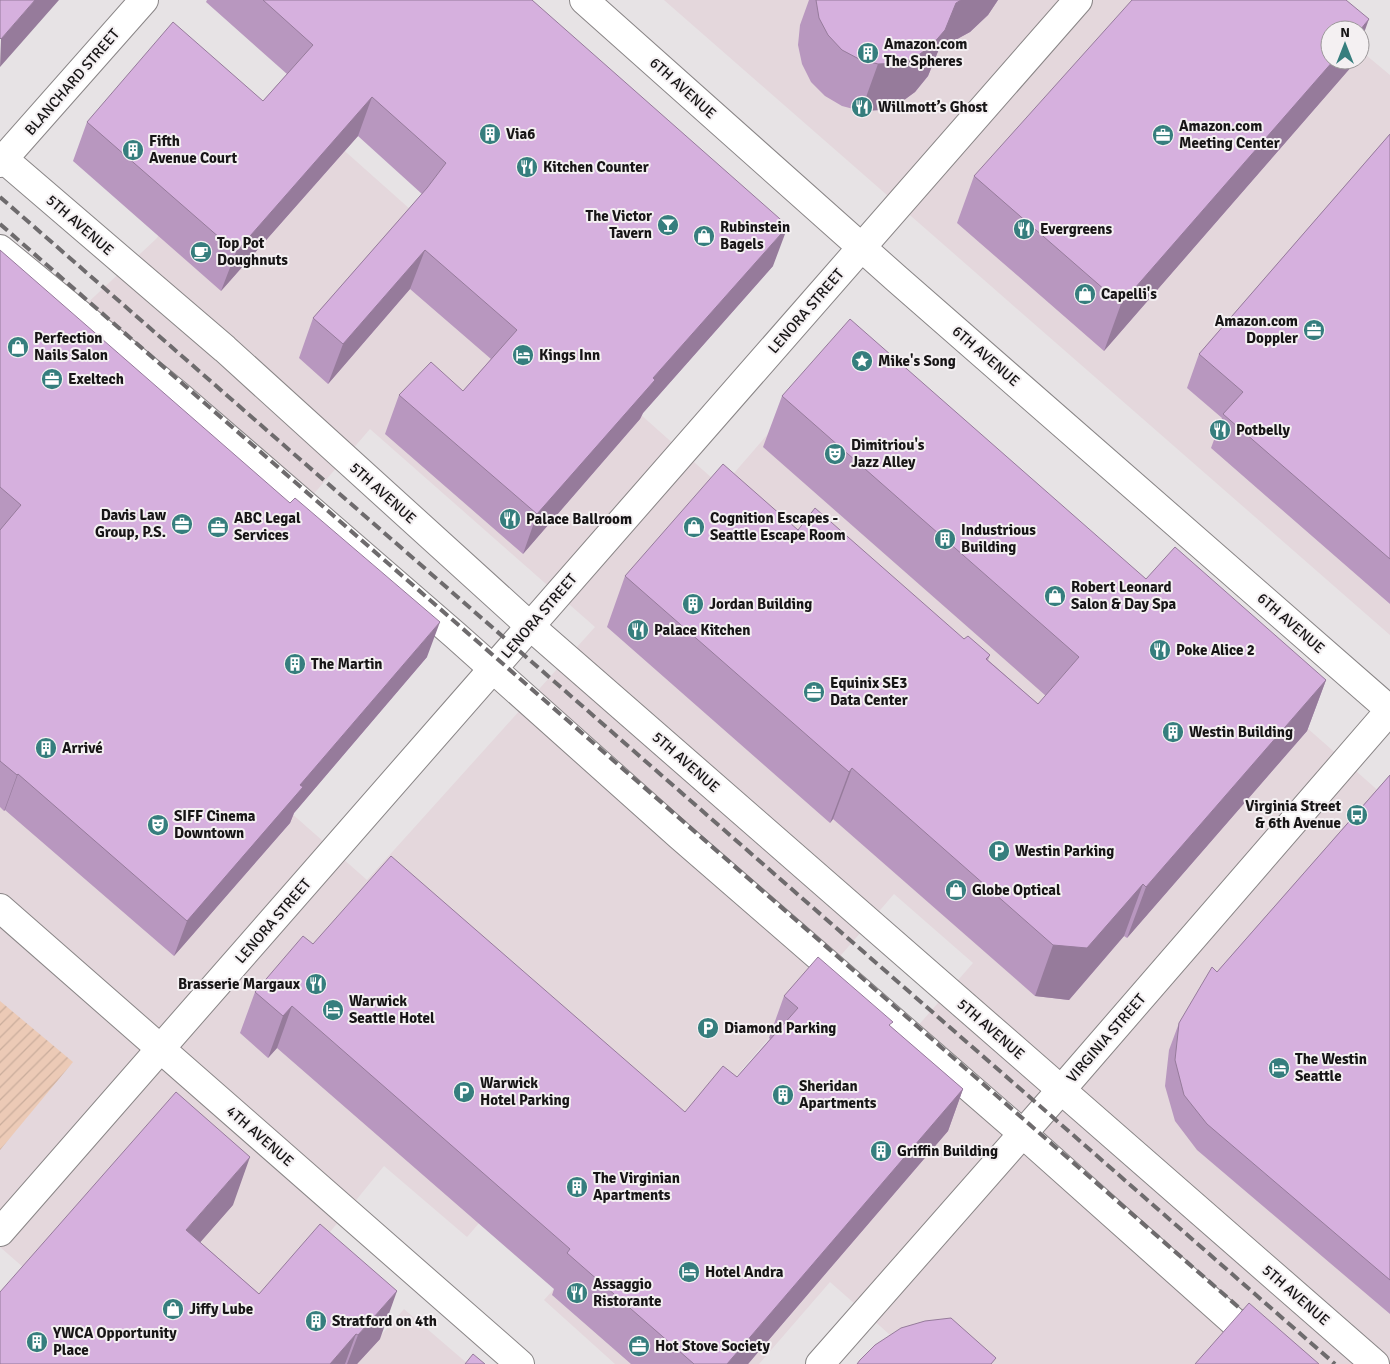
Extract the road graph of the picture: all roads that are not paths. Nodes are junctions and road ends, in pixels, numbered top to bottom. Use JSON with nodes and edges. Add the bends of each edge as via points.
{"nodes":[{"id":1,"x":144,"y":0,"type":"edge"},
{"id":2,"x":584,"y":0,"type":"edge"},
{"id":3,"x":1078,"y":0,"type":"edge"},
{"id":4,"x":1,"y":159,"type":"edge"},
{"id":5,"x":862,"y":247,"type":"junction"},
{"id":6,"x":0,"y":248,"type":"edge"},
{"id":7,"x":530,"y":626,"type":"junction"},
{"id":8,"x":493,"y":669,"type":"junction"},
{"id":9,"x":1390,"y":710,"type":"edge"},
{"id":10,"x":0,"y":908,"type":"edge"},
{"id":11,"x":160,"y":1049,"type":"junction"},
{"id":12,"x":1061,"y":1090,"type":"junction"},
{"id":13,"x":1022,"y":1133,"type":"junction"},
{"id":14,"x":0,"y":1232,"type":"edge"},
{"id":15,"x":520,"y":1364,"type":"edge"},
{"id":16,"x":820,"y":1364,"type":"edge"},
{"id":17,"x":1281,"y":1364,"type":"edge"},
{"id":18,"x":1375,"y":1364,"type":"edge"}],
"edges":[{"from":1,"to":4,"type":"main road","name":"BLANCHARD STREET"},
{"from":2,"to":5,"type":"main road","name":"6TH AVENUE"},
{"from":3,"to":5,"type":"main road","name":"LENORA STREET"},
{"from":4,"to":7,"type":"main road","name":"5TH AVENUE","via":[[224,349]]},
{"from":5,"to":7,"type":"main road","name":"LENORA STREET"},
{"from":5,"to":9,"type":"main road","name":"6TH AVENUE"},
{"from":6,"to":8,"type":"main road","via":[[186,403]]},
{"from":7,"to":8,"type":"main road","name":"LENORA STREET"},
{"from":7,"to":12,"type":"main road","name":"5TH AVENUE"},
{"from":8,"to":11,"type":"main road","name":"LENORA STREET"},
{"from":8,"to":13,"type":"main road"},
{"from":9,"to":12,"type":"main road","name":"VIRGINIA STREET"},
{"from":10,"to":11,"type":"main road","name":"4TH AVENUE"},
{"from":11,"to":14,"type":"main road","name":"LENORA STREET"},
{"from":11,"to":15,"type":"main road","name":"4TH AVENUE"},
{"from":12,"to":13,"type":"main road","name":"VIRGINIA STREET"},
{"from":12,"to":18,"type":"main road","name":"5TH AVENUE"},
{"from":13,"to":16,"type":"main road","name":"VIRGINIA STREET"},
{"from":13,"to":17,"type":"main road"}]}
